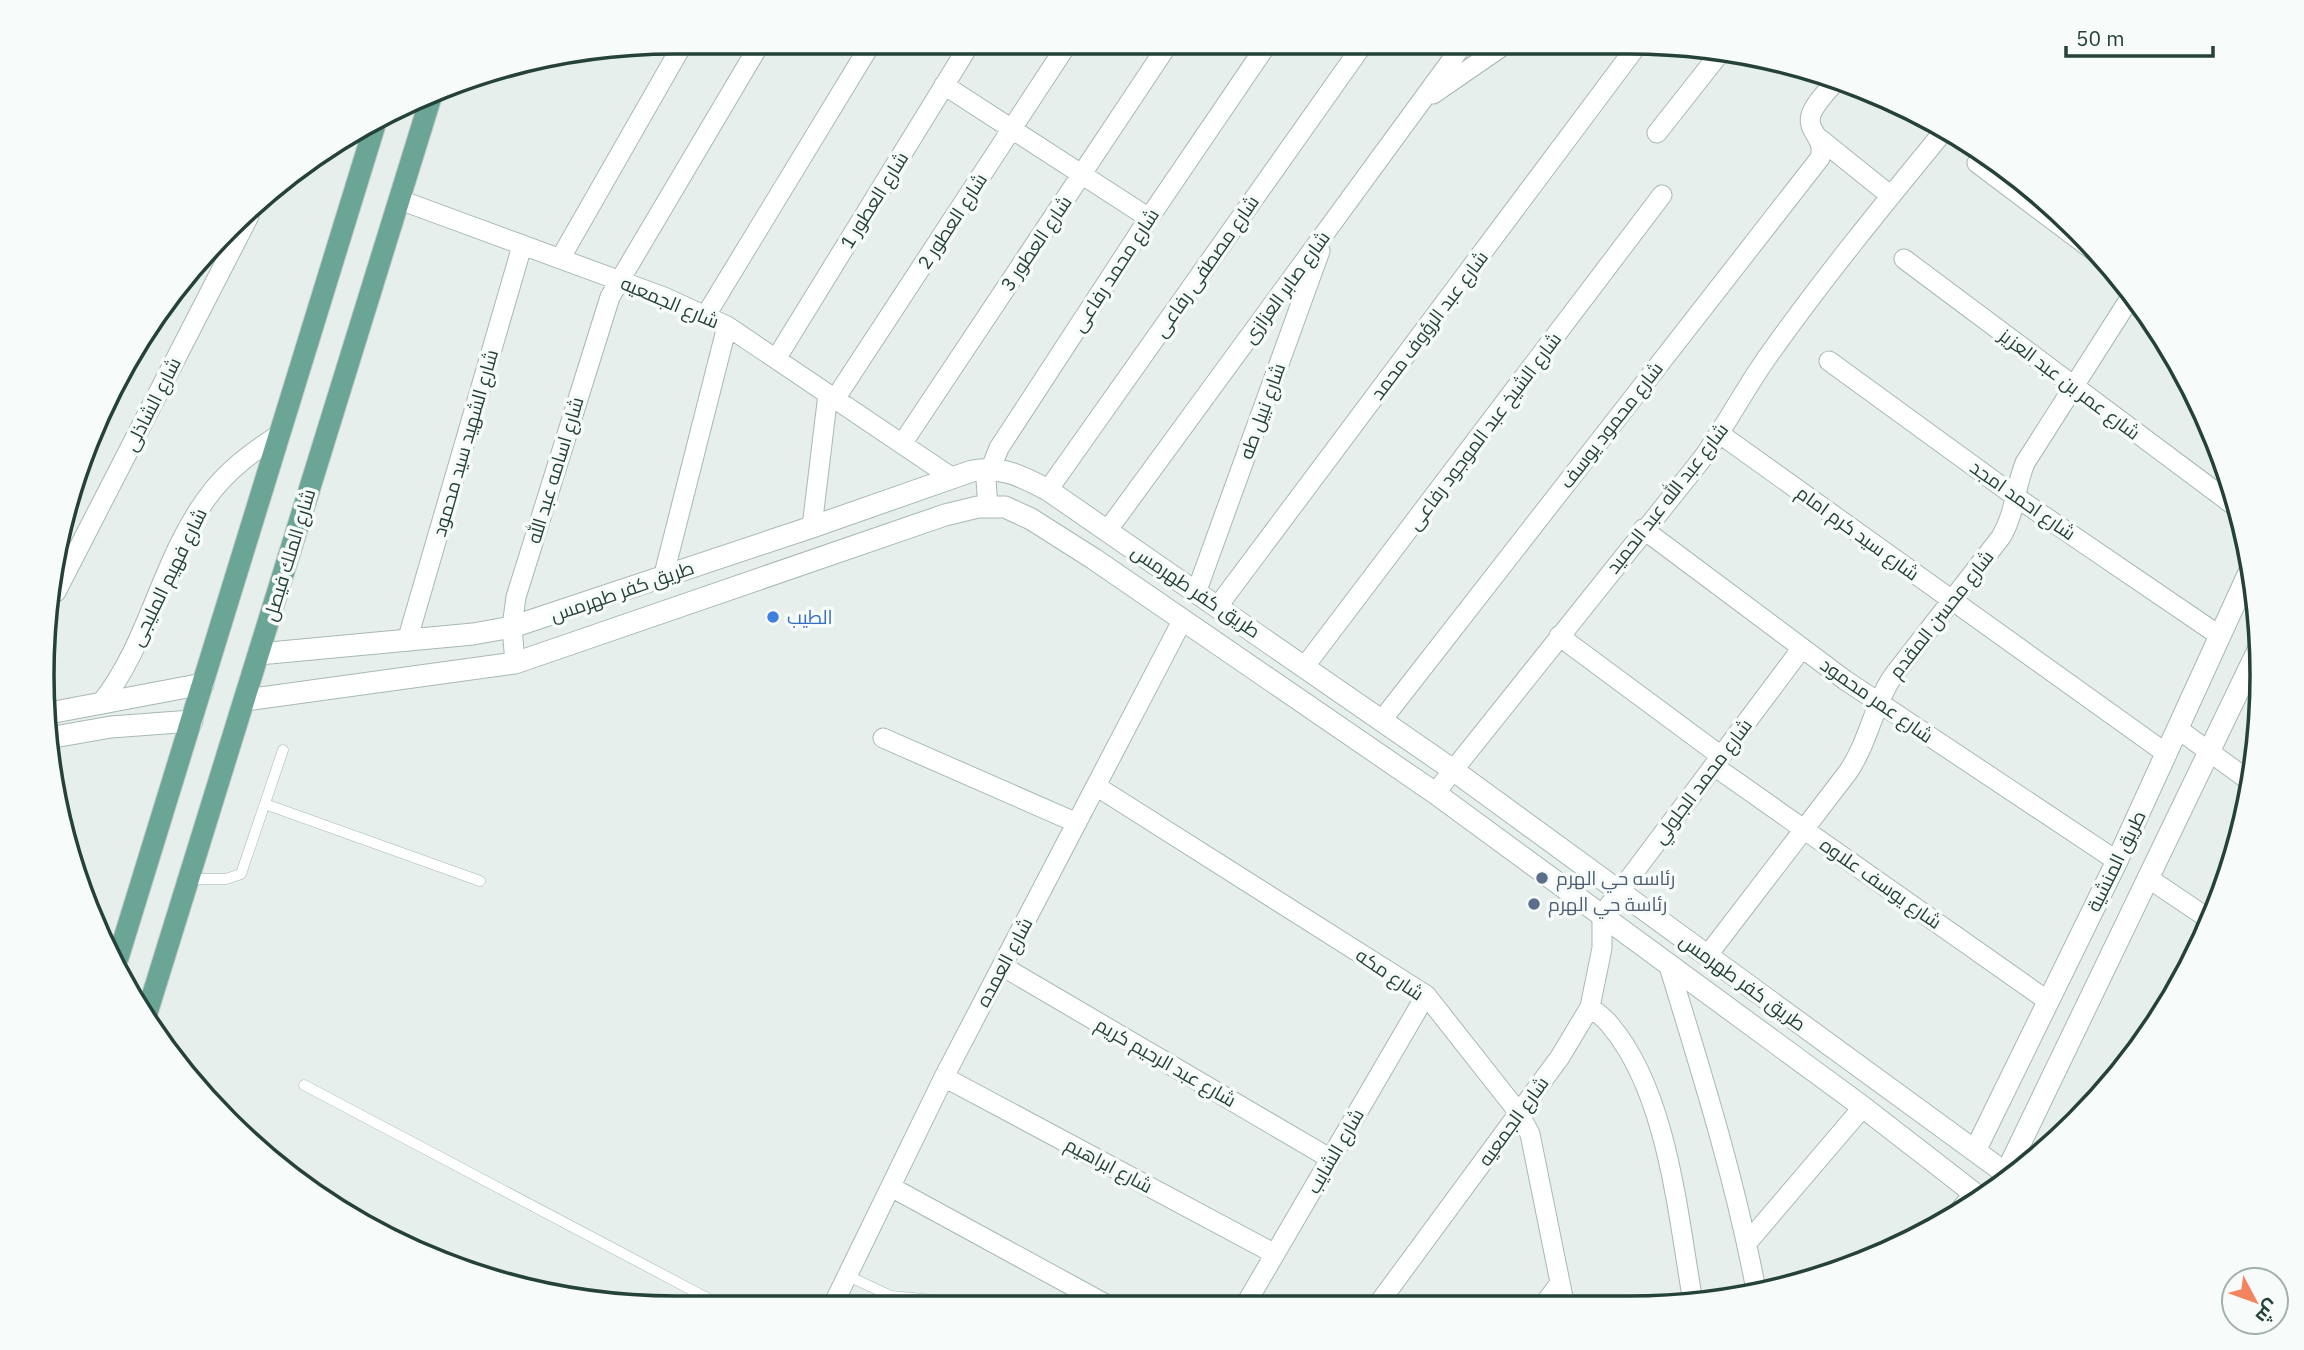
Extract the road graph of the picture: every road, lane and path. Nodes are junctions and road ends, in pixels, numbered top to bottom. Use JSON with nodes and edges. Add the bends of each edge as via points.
{"nodes":[{"id":1,"x":677,"y":54,"type":"edge"},
{"id":2,"x":754,"y":54,"type":"edge"},
{"id":3,"x":865,"y":54,"type":"edge"},
{"id":4,"x":963,"y":54,"type":"edge"},
{"id":5,"x":1061,"y":54,"type":"edge"},
{"id":6,"x":1162,"y":54,"type":"edge"},
{"id":7,"x":1261,"y":54,"type":"edge"},
{"id":8,"x":1356,"y":54,"type":"edge"},
{"id":9,"x":1456,"y":54,"type":"edge"},
{"id":10,"x":1491,"y":54,"type":"edge"},
{"id":11,"x":1631,"y":54,"type":"edge"},
{"id":12,"x":1714,"y":61,"type":"edge"},
{"id":13,"x":944,"y":85,"type":"junction"},
{"id":14,"x":1830,"y":88,"type":"edge"},
{"id":15,"x":1421,"y":102,"type":"junction"},
{"id":16,"x":428,"y":106,"type":"edge"},
{"id":17,"x":1012,"y":129,"type":"junction"},
{"id":18,"x":1657,"y":133,"type":"dead end"},
{"id":19,"x":1816,"y":133,"type":"junction"},
{"id":20,"x":368,"y":136,"type":"edge"},
{"id":21,"x":1939,"y":137,"type":"edge"},
{"id":22,"x":1977,"y":163,"type":"dead end"},
{"id":23,"x":1990,"y":171,"type":"edge"},
{"id":24,"x":1082,"y":174,"type":"junction"},
{"id":25,"x":1662,"y":195,"type":"dead end"},
{"id":26,"x":1891,"y":196,"type":"junction"},
{"id":27,"x":400,"y":200,"type":"junction"},
{"id":28,"x":1149,"y":218,"type":"junction"},
{"id":29,"x":1327,"y":230,"type":"junction"},
{"id":30,"x":241,"y":231,"type":"edge"},
{"id":31,"x":522,"y":246,"type":"junction"},
{"id":32,"x":1904,"y":259,"type":"dead end"},
{"id":33,"x":561,"y":260,"type":"junction"},
{"id":34,"x":619,"y":281,"type":"junction"},
{"id":35,"x":2126,"y":304,"type":"edge"},
{"id":36,"x":706,"y":315,"type":"junction"},
{"id":37,"x":727,"y":326,"type":"junction"},
{"id":38,"x":776,"y":359,"type":"junction"},
{"id":39,"x":1829,"y":361,"type":"dead end"},
{"id":40,"x":2073,"y":387,"type":"junction"},
{"id":41,"x":832,"y":397,"type":"junction"},
{"id":42,"x":280,"y":434,"type":"junction"},
{"id":43,"x":1720,"y":434,"type":"junction"},
{"id":44,"x":902,"y":444,"type":"junction"},
{"id":45,"x":989,"y":468,"type":"junction"},
{"id":46,"x":950,"y":477,"type":"junction"},
{"id":47,"x":1048,"y":490,"type":"junction"},
{"id":48,"x":2015,"y":496,"type":"junction"},
{"id":49,"x":2224,"y":498,"type":"edge"},
{"id":50,"x":988,"y":507,"type":"junction"},
{"id":51,"x":812,"y":527,"type":"junction"},
{"id":52,"x":1643,"y":530,"type":"junction"},
{"id":53,"x":1107,"y":531,"type":"junction"},
{"id":54,"x":663,"y":578,"type":"junction"},
{"id":55,"x":62,"y":580,"type":"edge"},
{"id":56,"x":2243,"y":586,"type":"edge"},
{"id":57,"x":1196,"y":593,"type":"junction"},
{"id":58,"x":1952,"y":600,"type":"junction"},
{"id":59,"x":1218,"y":606,"type":"junction"},
{"id":60,"x":1182,"y":621,"type":"junction"},
{"id":61,"x":512,"y":626,"type":"junction"},
{"id":62,"x":1559,"y":636,"type":"junction"},
{"id":63,"x":2220,"y":636,"type":"junction"},
{"id":64,"x":407,"y":641,"type":"junction"},
{"id":65,"x":1802,"y":648,"type":"junction"},
{"id":66,"x":259,"y":654,"type":"junction"},
{"id":67,"x":515,"y":663,"type":"junction"},
{"id":68,"x":1305,"y":666,"type":"junction"},
{"id":69,"x":2250,"y":667,"type":"edge"},
{"id":70,"x":203,"y":684,"type":"junction"},
{"id":71,"x":246,"y":700,"type":"junction"},
{"id":72,"x":1879,"y":702,"type":"junction"},
{"id":73,"x":101,"y":703,"type":"junction"},
{"id":74,"x":56,"y":712,"type":"edge"},
{"id":75,"x":1382,"y":720,"type":"junction"},
{"id":76,"x":192,"y":721,"type":"junction"},
{"id":77,"x":2178,"y":729,"type":"junction"},
{"id":78,"x":58,"y":736,"type":"edge"},
{"id":79,"x":883,"y":738,"type":"dead end"},
{"id":80,"x":283,"y":750,"type":"dead end"},
{"id":81,"x":2208,"y":753,"type":"junction"},
{"id":82,"x":2167,"y":754,"type":"junction"},
{"id":83,"x":1717,"y":761,"type":"junction"},
{"id":84,"x":1453,"y":770,"type":"junction"},
{"id":85,"x":2241,"y":775,"type":"edge"},
{"id":86,"x":1096,"y":786,"type":"junction"},
{"id":87,"x":1435,"y":793,"type":"junction"},
{"id":88,"x":265,"y":804,"type":"junction"},
{"id":89,"x":1077,"y":823,"type":"junction"},
{"id":90,"x":1804,"y":829,"type":"junction"},
{"id":91,"x":2117,"y":862,"type":"junction"},
{"id":92,"x":2148,"y":878,"type":"junction"},
{"id":93,"x":189,"y":879,"type":"junction"},
{"id":94,"x":480,"y":881,"type":"dead end"},
{"id":95,"x":1619,"y":892,"type":"junction"},
{"id":96,"x":2202,"y":914,"type":"edge"},
{"id":97,"x":1602,"y":915,"type":"junction"},
{"id":98,"x":120,"y":953,"type":"edge"},
{"id":99,"x":1707,"y":956,"type":"junction"},
{"id":100,"x":1668,"y":963,"type":"junction"},
{"id":101,"x":1002,"y":966,"type":"junction"},
{"id":102,"x":1426,"y":995,"type":"junction"},
{"id":103,"x":2048,"y":1001,"type":"junction"},
{"id":104,"x":150,"y":1005,"type":"edge"},
{"id":105,"x":1590,"y":1007,"type":"junction"},
{"id":106,"x":944,"y":1077,"type":"junction"},
{"id":107,"x":304,"y":1085,"type":"dead end"},
{"id":108,"x":1863,"y":1107,"type":"junction"},
{"id":109,"x":1519,"y":1113,"type":"junction"},
{"id":110,"x":1975,"y":1152,"type":"junction"},
{"id":111,"x":1331,"y":1159,"type":"junction"},
{"id":112,"x":2012,"y":1163,"type":"edge"},
{"id":113,"x":2002,"y":1171,"type":"edge"},
{"id":114,"x":891,"y":1187,"type":"junction"},
{"id":115,"x":1972,"y":1192,"type":"edge"},
{"id":116,"x":1747,"y":1243,"type":"junction"},
{"id":117,"x":1275,"y":1254,"type":"junction"},
{"id":118,"x":846,"y":1275,"type":"junction"},
{"id":119,"x":1560,"y":1283,"type":"junction"},
{"id":120,"x":1755,"y":1283,"type":"edge"},
{"id":121,"x":1691,"y":1292,"type":"edge"},
{"id":122,"x":703,"y":1296,"type":"edge"},
{"id":123,"x":837,"y":1296,"type":"edge"},
{"id":124,"x":891,"y":1296,"type":"edge"},
{"id":125,"x":1091,"y":1296,"type":"edge"},
{"id":126,"x":1250,"y":1296,"type":"edge"},
{"id":127,"x":1384,"y":1296,"type":"edge"},
{"id":128,"x":1550,"y":1296,"type":"edge"},
{"id":129,"x":1563,"y":1296,"type":"edge"}],
"edges":[{"from":1,"to":33,"type":"street"},
{"from":2,"to":34,"type":"street","name":"شارع اسامه عبد الله"},
{"from":3,"to":36,"type":"street"},
{"from":4,"to":13,"type":"street","name":"شارع العطور 1"},
{"from":5,"to":17,"type":"street","name":"شارع العطور 2"},
{"from":6,"to":24,"type":"street","name":"شارع العطور 3"},
{"from":7,"to":28,"type":"street","name":"شارع محمد رفاعى"},
{"from":8,"to":47,"type":"street","name":"شارع مصطفى رفاعى"},
{"from":9,"to":15,"type":"street","name":"شارع صابر العزازى"},
{"from":10,"to":15,"type":"street"},
{"from":11,"to":59,"type":"street","name":"شارع عبد الرؤوف محمد"},
{"from":12,"to":18,"type":"street"},
{"from":13,"to":17,"type":"street"},
{"from":13,"to":38,"type":"street","name":"شارع العطور 1"},
{"from":14,"to":19,"type":"street","name":"شارع محمود يوسف","via":[[1812,111]]},
{"from":15,"to":29,"type":"street","name":"شارع صابر العزازى"},
{"from":16,"to":27,"type":"main road","name":"شارع الملك فيصل"},
{"from":17,"to":24,"type":"street"},
{"from":17,"to":41,"type":"street","name":"شارع العطور 2"},
{"from":19,"to":26,"type":"street"},
{"from":19,"to":75,"type":"street","name":"شارع محمود يوسف","via":[[1820,158]]},
{"from":20,"to":42,"type":"main road"},
{"from":21,"to":26,"type":"street","name":"شارع عبد الله عبد الحميد"},
{"from":22,"to":23,"type":"street"},
{"from":24,"to":28,"type":"street"},
{"from":24,"to":44,"type":"street","name":"شارع العطور 3"},
{"from":25,"to":68,"type":"street","name":"شارع الشيخ عبد الموجود رفاعى"},
{"from":26,"to":43,"type":"street","name":"شارع عبد الله عبد الحميد","via":[[1765,360]]},
{"from":27,"to":31,"type":"street","name":"شارع الجمعيه"},
{"from":27,"to":66,"type":"main road","name":"شارع الملك فيصل"},
{"from":28,"to":45,"type":"street","name":"شارع محمد رفاعى"},
{"from":29,"to":53,"type":"street","name":"شارع صابر العزازى"},
{"from":29,"to":57,"type":"street","name":"شارع نبيل طه"},
{"from":30,"to":55,"type":"street","name":"شارع الشاذلى"},
{"from":31,"to":33,"type":"street","name":"شارع الجمعيه"},
{"from":31,"to":64,"type":"street","name":"شارع الشهيد سيد محمود"},
{"from":32,"to":40,"type":"street","name":"شارع عمر بن عبد العزيز"},
{"from":33,"to":34,"type":"street","name":"شارع الجمعيه"},
{"from":34,"to":36,"type":"street","name":"شارع الجمعيه"},
{"from":34,"to":61,"type":"street","name":"شارع اسامه عبد الله","via":[[604,313],[516,597]]},
{"from":35,"to":40,"type":"street","name":"شارع محسن المقدم"},
{"from":36,"to":37,"type":"street","name":"شارع الجمعيه"},
{"from":37,"to":38,"type":"street","name":"شارع الجمعيه"},
{"from":37,"to":54,"type":"street"},
{"from":38,"to":41,"type":"street","name":"شارع الجمعيه"},
{"from":39,"to":48,"type":"street","name":"شارع احمد امجد"},
{"from":40,"to":48,"type":"street","name":"شارع محسن المقدم","via":[[2025,463]]},
{"from":40,"to":49,"type":"street","name":"شارع عمر بن عبد العزيز"},
{"from":41,"to":44,"type":"street","name":"شارع الجمعيه"},
{"from":41,"to":51,"type":"street","name":"شارع العطور 2"},
{"from":42,"to":70,"type":"main road"},
{"from":42,"to":73,"type":"street","name":"شارع فهيم المليجى","via":[[228,473],[201,506],[120,677]]},
{"from":43,"to":52,"type":"street","name":"شارع عبد الله عبد الحميد"},
{"from":43,"to":58,"type":"street","name":"شارع سيد كرم امام"},
{"from":44,"to":46,"type":"street","name":"شارع الجمعيه"},
{"from":45,"to":46,"type":"street","name":"طريق كفر طهرمس"},
{"from":45,"to":47,"type":"street","name":"طريق كفر طهرمس","via":[[1008,471]]},
{"from":45,"to":50,"type":"street","name":"شارع محمد رفاعى"},
{"from":46,"to":51,"type":"street","name":"طريق كفر طهرمس"},
{"from":47,"to":53,"type":"street","name":"طريق كفر طهرمس"},
{"from":48,"to":58,"type":"street","name":"شارع محسن المقدم","via":[[2007,528]]},
{"from":48,"to":63,"type":"street","name":"شارع احمد امجد"},
{"from":50,"to":60,"type":"street","name":"طريق كفر طهرمس","via":[[1005,507],[1031,519]]},
{"from":50,"to":67,"type":"street","name":"طريق كفر طهرمس","via":[[944,515]]},
{"from":51,"to":54,"type":"street","name":"طريق كفر طهرمس"},
{"from":52,"to":62,"type":"street","name":"شارع عبد الله عبد الحميد"},
{"from":52,"to":65,"type":"street","name":"شارع عمر محمود"},
{"from":53,"to":57,"type":"street","name":"طريق كفر طهرمس"},
{"from":54,"to":61,"type":"street","name":"طريق كفر طهرمس"},
{"from":56,"to":63,"type":"street","name":"طريق المنشية"},
{"from":57,"to":59,"type":"street","name":"طريق كفر طهرمس"},
{"from":58,"to":72,"type":"street","name":"شارع محسن المقدم","via":[[1893,676]]},
{"from":58,"to":82,"type":"street","name":"شارع سيد كرم امام"},
{"from":59,"to":68,"type":"street","name":"طريق كفر طهرمس"},
{"from":60,"to":86,"type":"street","name":"شارع العمده"},
{"from":60,"to":87,"type":"street","name":"طريق كفر طهرمس"},
{"from":61,"to":64,"type":"street","name":"طريق كفر طهرمس"},
{"from":61,"to":67,"type":"street","name":"شارع اسامه عبد الله"},
{"from":62,"to":83,"type":"street","name":"شارع يوسف علاوه"},
{"from":62,"to":84,"type":"street","name":"شارع عبد الله عبد الحميد"},
{"from":63,"to":77,"type":"street","name":"طريق المنشية"},
{"from":64,"to":66,"type":"street","name":"طريق كفر طهرمس"},
{"from":65,"to":72,"type":"street","name":"شارع عمر محمود"},
{"from":65,"to":83,"type":"street","name":"شارع محمد الجلولي"},
{"from":66,"to":71,"type":"main road","name":"شارع الملك فيصل"},
{"from":67,"to":71,"type":"street","name":"طريق كفر طهرمس"},
{"from":68,"to":75,"type":"street","name":"طريق كفر طهرمس"},
{"from":69,"to":81,"type":"street","name":"طريق المنشية"},
{"from":70,"to":73,"type":"street"},
{"from":70,"to":76,"type":"main road"},
{"from":71,"to":93,"type":"main road","name":"شارع الملك فيصل"},
{"from":72,"to":90,"type":"street","name":"شارع محسن المقدم","via":[[1857,759]]},
{"from":72,"to":91,"type":"street","name":"شارع عمر محمود"},
{"from":73,"to":74,"type":"street"},
{"from":75,"to":84,"type":"street","name":"طريق كفر طهرمس"},
{"from":76,"to":78,"type":"street"},
{"from":76,"to":98,"type":"main road"},
{"from":77,"to":81,"type":"street"},
{"from":77,"to":82,"type":"street","name":"طريق المنشية"},
{"from":79,"to":89,"type":"street"},
{"from":80,"to":88,"type":"lane"},
{"from":81,"to":85,"type":"street"},
{"from":81,"to":92,"type":"street","name":"طريق المنشية"},
{"from":82,"to":91,"type":"street","name":"طريق المنشية"},
{"from":83,"to":90,"type":"street","name":"شارع يوسف علاوه"},
{"from":83,"to":95,"type":"street","name":"شارع محمد الجلولي"},
{"from":84,"to":87,"type":"street","name":"شارع عبد الله عبد الحميد"},
{"from":84,"to":95,"type":"street","name":"طريق كفر طهرمس"},
{"from":86,"to":89,"type":"street","name":"شارع العمده"},
{"from":86,"to":102,"type":"street","name":"شارع مكه"},
{"from":87,"to":97,"type":"street","name":"طريق كفر طهرمس"},
{"from":88,"to":93,"type":"lane","via":[[240,875]]},
{"from":88,"to":94,"type":"lane"},
{"from":89,"to":101,"type":"street","name":"شارع العمده"},
{"from":90,"to":99,"type":"street","name":"شارع محسن المقدم"},
{"from":90,"to":103,"type":"street","name":"شارع يوسف علاوه"},
{"from":91,"to":103,"type":"street","name":"طريق المنشية"},
{"from":92,"to":96,"type":"street"},
{"from":92,"to":112,"type":"street","name":"طريق المنشية"},
{"from":93,"to":104,"type":"main road","name":"شارع الملك فيصل"},
{"from":95,"to":97,"type":"street","name":"شارع محمد الجلولي"},
{"from":95,"to":99,"type":"street","name":"طريق كفر طهرمس"},
{"from":97,"to":100,"type":"street","name":"طريق كفر طهرمس"},
{"from":97,"to":105,"type":"street","name":"شارع الجمعيه","via":[[1602,948]]},
{"from":99,"to":110,"type":"street","name":"طريق كفر طهرمس"},
{"from":100,"to":108,"type":"street","name":"طريق كفر طهرمس"},
{"from":100,"to":116,"type":"street","via":[[1716,1119]]},
{"from":101,"to":106,"type":"street","name":"شارع العمده"},
{"from":101,"to":111,"type":"street","name":"شارع عبد الرحيم كريم"},
{"from":102,"to":109,"type":"street","name":"شارع مكه"},
{"from":102,"to":111,"type":"street","name":"شارع الشايب"},
{"from":103,"to":110,"type":"street","name":"طريق المنشية"},
{"from":105,"to":109,"type":"street","name":"شارع الجمعيه"},
{"from":105,"to":121,"type":"street","via":[[1610,1024],[1626,1048],[1655,1108]]},
{"from":106,"to":114,"type":"street","name":"شارع العمده"},
{"from":106,"to":117,"type":"street","name":"شارع ابراهيم"},
{"from":107,"to":122,"type":"lane"},
{"from":108,"to":115,"type":"street","name":"طريق كفر طهرمس"},
{"from":108,"to":116,"type":"street"},
{"from":109,"to":119,"type":"street","name":"شارع مكه","via":[[1530,1134]]},
{"from":109,"to":127,"type":"street","name":"شارع الجمعيه"},
{"from":110,"to":113,"type":"street","name":"طريق كفر طهرمس"},
{"from":111,"to":117,"type":"street","name":"شارع الشايب"},
{"from":114,"to":118,"type":"street","name":"شارع العمده"},
{"from":114,"to":125,"type":"street"},
{"from":116,"to":120,"type":"street"},
{"from":117,"to":126,"type":"street","name":"شارع الشايب"},
{"from":118,"to":123,"type":"street","name":"شارع العمده"},
{"from":118,"to":124,"type":"lane"},
{"from":119,"to":128,"type":"street"},
{"from":119,"to":129,"type":"street","name":"شارع مكه"}]}
